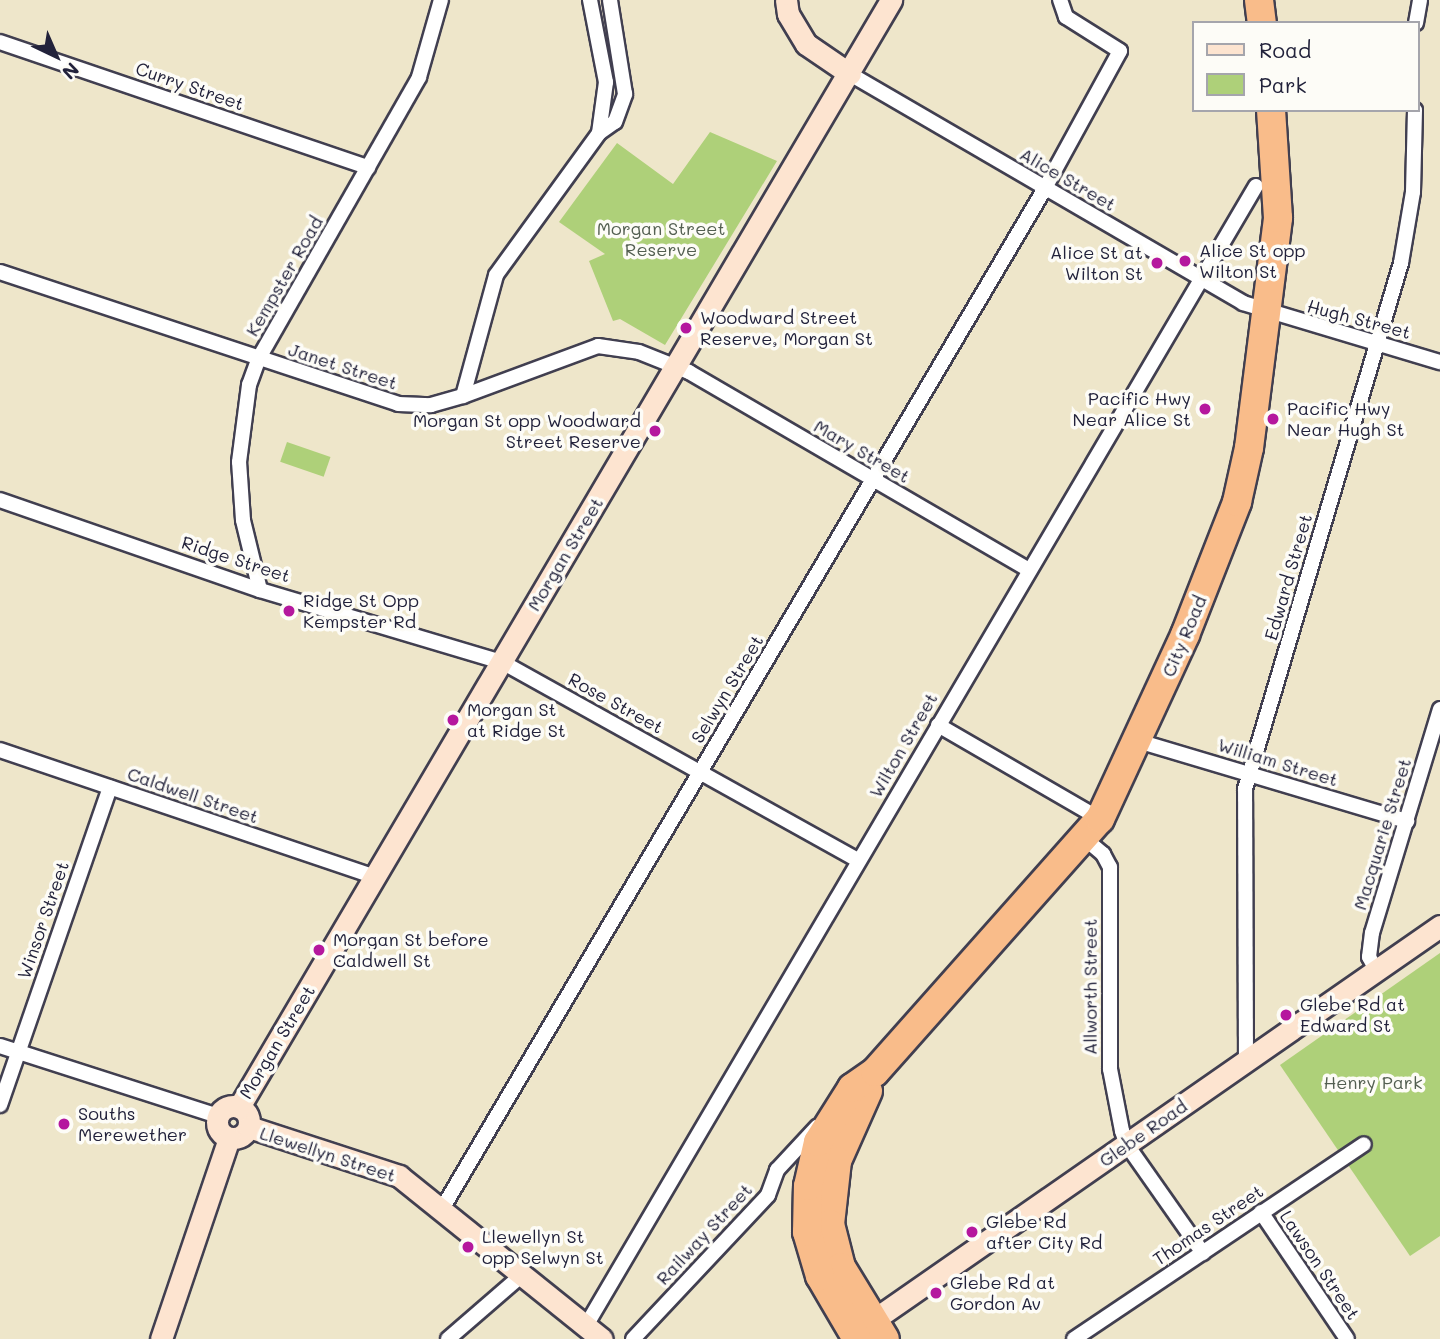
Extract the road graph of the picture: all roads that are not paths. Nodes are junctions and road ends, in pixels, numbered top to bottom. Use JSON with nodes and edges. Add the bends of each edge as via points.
{"nodes":[{"id":1,"x":441,"y":0,"type":"edge"},
{"id":2,"x":590,"y":0,"type":"edge"},
{"id":3,"x":610,"y":0,"type":"edge"},
{"id":4,"x":786,"y":0,"type":"edge"},
{"id":5,"x":891,"y":0,"type":"edge"},
{"id":6,"x":1060,"y":0,"type":"edge"},
{"id":7,"x":1259,"y":0,"type":"edge"},
{"id":8,"x":1420,"y":0,"type":"edge"},
{"id":9,"x":1262,"y":21,"type":"edge"},
{"id":10,"x":1416,"y":21,"type":"edge"},
{"id":11,"x":0,"y":42,"type":"edge"},
{"id":12,"x":850,"y":74,"type":"junction"},
{"id":13,"x":1271,"y":112,"type":"edge"},
{"id":14,"x":1415,"y":112,"type":"edge"},
{"id":15,"x":599,"y":133,"type":"junction"},
{"id":16,"x":368,"y":167,"type":"junction"},
{"id":17,"x":1256,"y":186,"type":"dead end"},
{"id":18,"x":1045,"y":188,"type":"junction"},
{"id":19,"x":0,"y":272,"type":"edge"},
{"id":20,"x":1200,"y":279,"type":"junction"},
{"id":21,"x":1268,"y":313,"type":"junction"},
{"id":22,"x":1376,"y":343,"type":"junction"},
{"id":23,"x":258,"y":358,"type":"junction"},
{"id":24,"x":1440,"y":362,"type":"edge"},
{"id":25,"x":676,"y":366,"type":"junction"},
{"id":26,"x":463,"y":396,"type":"junction"},
{"id":27,"x":873,"y":480,"type":"junction"},
{"id":28,"x":0,"y":500,"type":"edge"},
{"id":29,"x":1028,"y":569,"type":"junction"},
{"id":30,"x":260,"y":590,"type":"junction"},
{"id":31,"x":502,"y":662,"type":"junction"},
{"id":32,"x":1440,"y":709,"type":"edge"},
{"id":33,"x":938,"y":724,"type":"junction"},
{"id":34,"x":1138,"y":741,"type":"junction"},
{"id":35,"x":0,"y":750,"type":"edge"},
{"id":36,"x":700,"y":773,"type":"junction"},
{"id":37,"x":1251,"y":773,"type":"junction"},
{"id":38,"x":110,"y":788,"type":"junction"},
{"id":39,"x":1407,"y":821,"type":"junction"},
{"id":40,"x":1092,"y":829,"type":"junction"},
{"id":41,"x":858,"y":860,"type":"junction"},
{"id":42,"x":374,"y":877,"type":"junction"},
{"id":43,"x":1440,"y":926,"type":"edge"},
{"id":44,"x":1376,"y":970,"type":"junction"},
{"id":45,"x":0,"y":1046,"type":"edge"},
{"id":46,"x":18,"y":1052,"type":"junction"},
{"id":47,"x":1246,"y":1060,"type":"junction"},
{"id":48,"x":864,"y":1080,"type":"junction"},
{"id":49,"x":0,"y":1105,"type":"edge"},
{"id":50,"x":239,"y":1107,"type":"junction"},
{"id":51,"x":218,"y":1116,"type":"junction"},
{"id":52,"x":249,"y":1127,"type":"junction"},
{"id":53,"x":229,"y":1138,"type":"junction"},
{"id":54,"x":1364,"y":1144,"type":"dead end"},
{"id":55,"x":1127,"y":1145,"type":"junction"},
{"id":56,"x":442,"y":1209,"type":"junction"},
{"id":57,"x":1261,"y":1212,"type":"junction"},
{"id":58,"x":1203,"y":1253,"type":"junction"},
{"id":59,"x":523,"y":1274,"type":"junction"},
{"id":60,"x":594,"y":1332,"type":"edge"},
{"id":61,"x":863,"y":1334,"type":"edge"},
{"id":62,"x":160,"y":1339,"type":"edge"},
{"id":63,"x":448,"y":1339,"type":"edge"},
{"id":64,"x":633,"y":1339,"type":"edge"},
{"id":65,"x":1074,"y":1339,"type":"edge"},
{"id":66,"x":1347,"y":1339,"type":"edge"}],
"edges":[{"from":1,"to":16,"type":"street","name":"Kempster Road","via":[[419,77]]},
{"from":2,"to":15,"type":"street","via":[[606,82]]},
{"from":3,"to":15,"type":"street","via":[[625,94],[615,122]]},
{"from":4,"to":12,"type":"street","via":[[788,14],[806,44]]},
{"from":5,"to":12,"type":"street","name":"Morgan Street"},
{"from":6,"to":18,"type":"street","name":"Selwyn Street","via":[[1066,17],[1120,51]]},
{"from":7,"to":9,"type":"highway"},
{"from":8,"to":10,"type":"street"},
{"from":11,"to":16,"type":"street","name":"Curry Street"},
{"from":12,"to":18,"type":"street","name":"Alice Street"},
{"from":12,"to":25,"type":"street","name":"Morgan Street"},
{"from":13,"to":21,"type":"highway","name":"City Road","via":[[1278,192]]},
{"from":14,"to":22,"type":"street","name":"Edward Street","via":[[1413,192],[1401,263]]},
{"from":15,"to":26,"type":"street","via":[[496,275]]},
{"from":16,"to":23,"type":"street","name":"Kempster Road"},
{"from":17,"to":20,"type":"street","name":"Wilton Street"},
{"from":18,"to":20,"type":"street","name":"Alice Street"},
{"from":18,"to":27,"type":"street","name":"Selwyn Street"},
{"from":19,"to":23,"type":"street","name":"Janet Street"},
{"from":20,"to":21,"type":"street","name":"Alice Street"},
{"from":20,"to":29,"type":"street","name":"Wilton Street"},
{"from":21,"to":22,"type":"street","name":"Hugh Street"},
{"from":21,"to":34,"type":"highway","name":"City Road","via":[[1237,502],[1215,566]]},
{"from":22,"to":24,"type":"street","name":"Hugh Street"},
{"from":22,"to":37,"type":"street","name":"Edward Street"},
{"from":23,"to":26,"type":"street","name":"Janet Street","via":[[398,404],[431,405]]},
{"from":23,"to":30,"type":"street","name":"Kempster Road","via":[[249,385],[239,462],[243,520]]},
{"from":25,"to":26,"type":"street","name":"Janet Street","via":[[639,352],[598,346]]},
{"from":25,"to":27,"type":"street","name":"Mary Street"},
{"from":25,"to":31,"type":"street","name":"Morgan Street"},
{"from":27,"to":29,"type":"street","name":"Mary Street"},
{"from":27,"to":36,"type":"street","name":"Selwyn Street"},
{"from":28,"to":30,"type":"street","name":"Ridge Street"},
{"from":29,"to":33,"type":"street","name":"Wilton Street"},
{"from":30,"to":31,"type":"street","name":"Ridge Street"},
{"from":31,"to":36,"type":"street","name":"Rose Street"},
{"from":31,"to":42,"type":"street","name":"Morgan Street"},
{"from":32,"to":39,"type":"street","name":"Macquarie Street"},
{"from":33,"to":40,"type":"street","name":"Allworth Street"},
{"from":33,"to":41,"type":"street","name":"Wilton Street"},
{"from":34,"to":37,"type":"street","name":"William Street"},
{"from":34,"to":40,"type":"highway","name":"City Road"},
{"from":35,"to":38,"type":"street","name":"Caldwell Street"},
{"from":36,"to":41,"type":"street","name":"Rose Street"},
{"from":36,"to":56,"type":"street","name":"Selwyn Street"},
{"from":37,"to":39,"type":"street","name":"William Street"},
{"from":37,"to":47,"type":"street","name":"Edward Street","via":[[1245,789]]},
{"from":38,"to":42,"type":"street","name":"Caldwell Street"},
{"from":38,"to":46,"type":"street","name":"Winsor Street"},
{"from":39,"to":44,"type":"street","name":"Macquarie Street","via":[[1371,933],[1369,957]]},
{"from":40,"to":48,"type":"highway","name":"City Road"},
{"from":40,"to":55,"type":"street","name":"Allworth Street","via":[[1110,867],[1110,1069]]},
{"from":41,"to":60,"type":"street","name":"Wilton Street"},
{"from":42,"to":50,"type":"street","name":"Morgan Street"},
{"from":43,"to":44,"type":"street","name":"Glebe Road"},
{"from":44,"to":47,"type":"street","name":"Glebe Road"},
{"from":45,"to":46,"type":"street"},
{"from":46,"to":49,"type":"street","name":"Winsor Street"},
{"from":46,"to":51,"type":"street"},
{"from":47,"to":55,"type":"street","name":"Glebe Road"},
{"from":48,"to":61,"type":"highway","name":"City Road","via":[[830,1205],[832,1242]]},
{"from":48,"to":64,"type":"street","name":"Railway Street","via":[[777,1170],[768,1195]]},
{"from":50,"to":51,"type":"street","via":[[229,1106]]},
{"from":50,"to":52,"type":"street","via":[[248,1115]]},
{"from":51,"to":53,"type":"street","via":[[219,1129]]},
{"from":52,"to":53,"type":"street","via":[[241,1137]]},
{"from":52,"to":56,"type":"street","name":"Llewellyn Street","via":[[399,1176]]},
{"from":53,"to":62,"type":"street"},
{"from":54,"to":57,"type":"street","name":"Thomas Street"},
{"from":55,"to":58,"type":"street"},
{"from":55,"to":61,"type":"street","name":"Glebe Road"},
{"from":56,"to":59,"type":"street","name":"Llewellyn Street"},
{"from":57,"to":58,"type":"street","name":"Thomas Street"},
{"from":57,"to":66,"type":"street","name":"Lawson Street"},
{"from":58,"to":65,"type":"street","name":"Thomas Street"},
{"from":59,"to":60,"type":"street","name":"Llewellyn Street"},
{"from":59,"to":63,"type":"street"}]}
